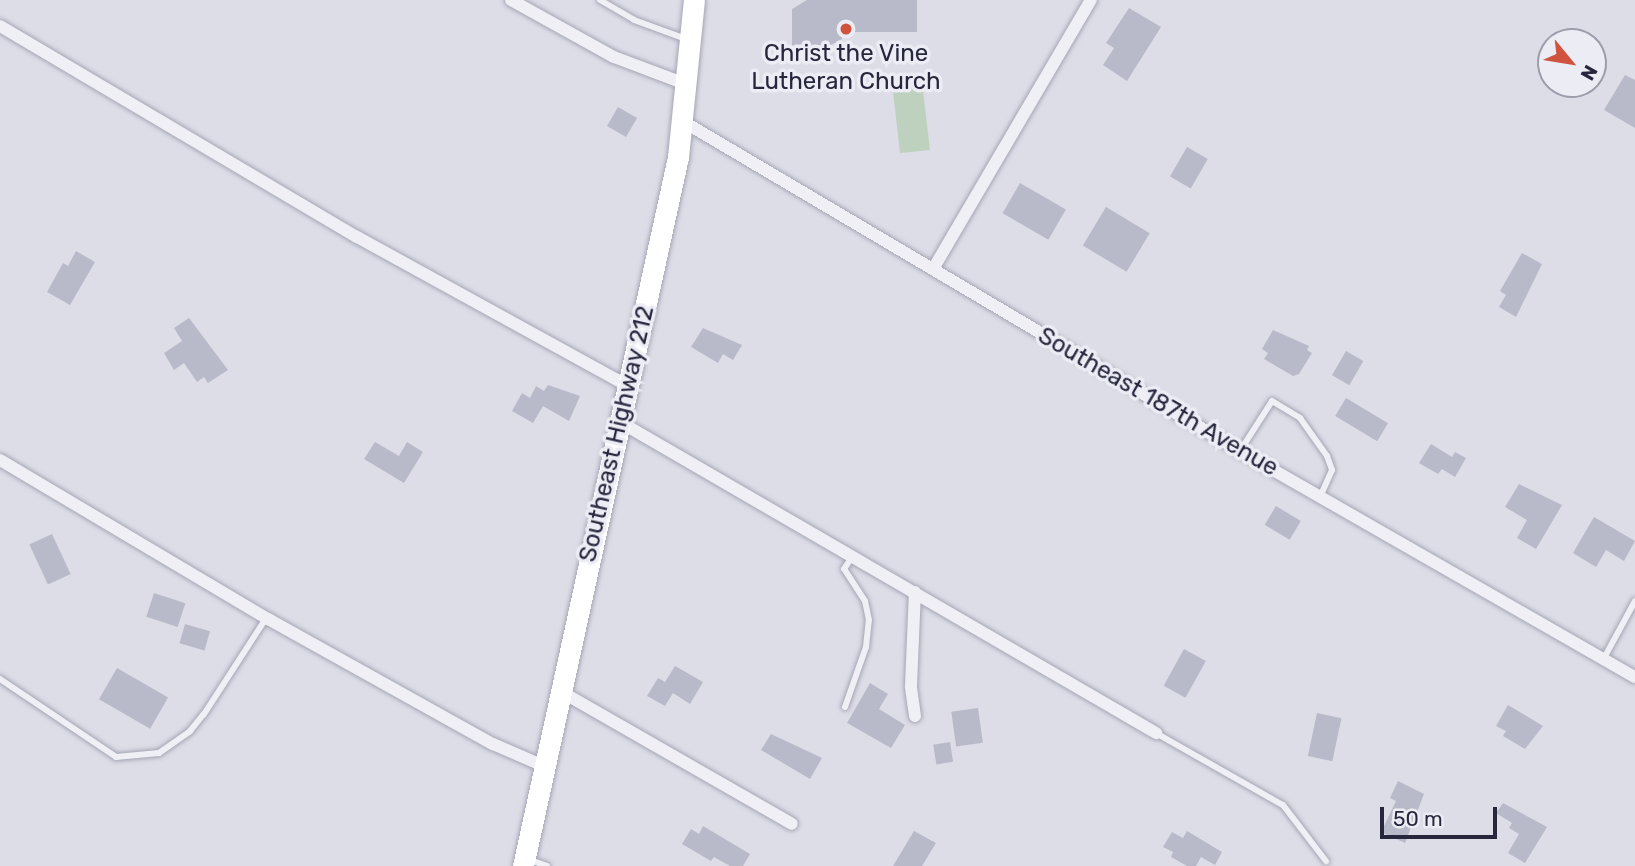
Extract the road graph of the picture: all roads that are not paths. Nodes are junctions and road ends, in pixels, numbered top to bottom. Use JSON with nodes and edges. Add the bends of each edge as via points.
{"nodes":[{"id":1,"x":511,"y":0,"type":"edge"},
{"id":2,"x":600,"y":0,"type":"edge"},
{"id":3,"x":694,"y":0,"type":"edge"},
{"id":4,"x":1091,"y":0,"type":"edge"},
{"id":5,"x":0,"y":26,"type":"edge"},
{"id":6,"x":692,"y":40,"type":"junction"},
{"id":7,"x":688,"y":85,"type":"junction"},
{"id":8,"x":684,"y":122,"type":"junction"},
{"id":9,"x":933,"y":269,"type":"junction"},
{"id":10,"x":628,"y":386,"type":"junction"},
{"id":11,"x":620,"y":422,"type":"junction"},
{"id":12,"x":1240,"y":451,"type":"junction"},
{"id":13,"x":0,"y":460,"type":"edge"},
{"id":14,"x":1320,"y":497,"type":"junction"},
{"id":15,"x":852,"y":557,"type":"junction"},
{"id":16,"x":915,"y":592,"type":"junction"},
{"id":17,"x":1635,"y":601,"type":"edge"},
{"id":18,"x":266,"y":618,"type":"junction"},
{"id":19,"x":1603,"y":660,"type":"junction"},
{"id":20,"x":1635,"y":677,"type":"edge"},
{"id":21,"x":0,"y":679,"type":"edge"},
{"id":22,"x":560,"y":691,"type":"junction"},
{"id":23,"x":845,"y":707,"type":"dead end"},
{"id":24,"x":915,"y":716,"type":"dead end"},
{"id":25,"x":1156,"y":733,"type":"joint"},
{"id":26,"x":544,"y":766,"type":"junction"},
{"id":27,"x":792,"y":824,"type":"dead end"},
{"id":28,"x":1326,"y":861,"type":"dead end"},
{"id":29,"x":524,"y":862,"type":"edge"},
{"id":30,"x":547,"y":866,"type":"edge"}],
"edges":[{"from":1,"to":7,"type":"street","via":[[614,57]]},
{"from":2,"to":6,"type":"lane","via":[[668,35]]},
{"from":3,"to":6,"type":"highway","name":"Southeast Highway 212"},
{"from":4,"to":9,"type":"street"},
{"from":5,"to":10,"type":"street","via":[[357,237]]},
{"from":6,"to":7,"type":"highway","name":"Southeast Highway 212"},
{"from":7,"to":8,"type":"highway","name":"Southeast Highway 212"},
{"from":8,"to":9,"type":"street","name":"Southeast 187th Avenue"},
{"from":8,"to":10,"type":"highway","name":"Southeast Highway 212"},
{"from":9,"to":12,"type":"street","name":"Southeast 187th Avenue"},
{"from":10,"to":11,"type":"highway","name":"Southeast Highway 212"},
{"from":11,"to":15,"type":"street"},
{"from":11,"to":22,"type":"highway","name":"Southeast Highway 212"},
{"from":12,"to":14,"type":"street","name":"Southeast 187th Avenue"},
{"from":12,"to":14,"type":"lane","via":[[1272,401],[1300,418],[1327,456],[1332,470]]},
{"from":13,"to":18,"type":"street"},
{"from":14,"to":19,"type":"street","name":"Southeast 187th Avenue"},
{"from":15,"to":16,"type":"street"},
{"from":15,"to":23,"type":"lane","via":[[844,569],[865,601],[869,620],[866,646]]},
{"from":16,"to":24,"type":"street","via":[[911,686]]},
{"from":16,"to":25,"type":"street"},
{"from":17,"to":19,"type":"lane"},
{"from":18,"to":21,"type":"lane","via":[[204,714],[190,731],[159,753],[116,757]]},
{"from":18,"to":26,"type":"street","via":[[493,744]]},
{"from":19,"to":20,"type":"street","name":"Southeast 187th Avenue"},
{"from":22,"to":26,"type":"highway","name":"Southeast Highway 212"},
{"from":22,"to":27,"type":"street"},
{"from":25,"to":28,"type":"lane","via":[[1283,804]]},
{"from":26,"to":29,"type":"highway","name":"Southeast Highway 212"},
{"from":29,"to":30,"type":"lane"}]}
